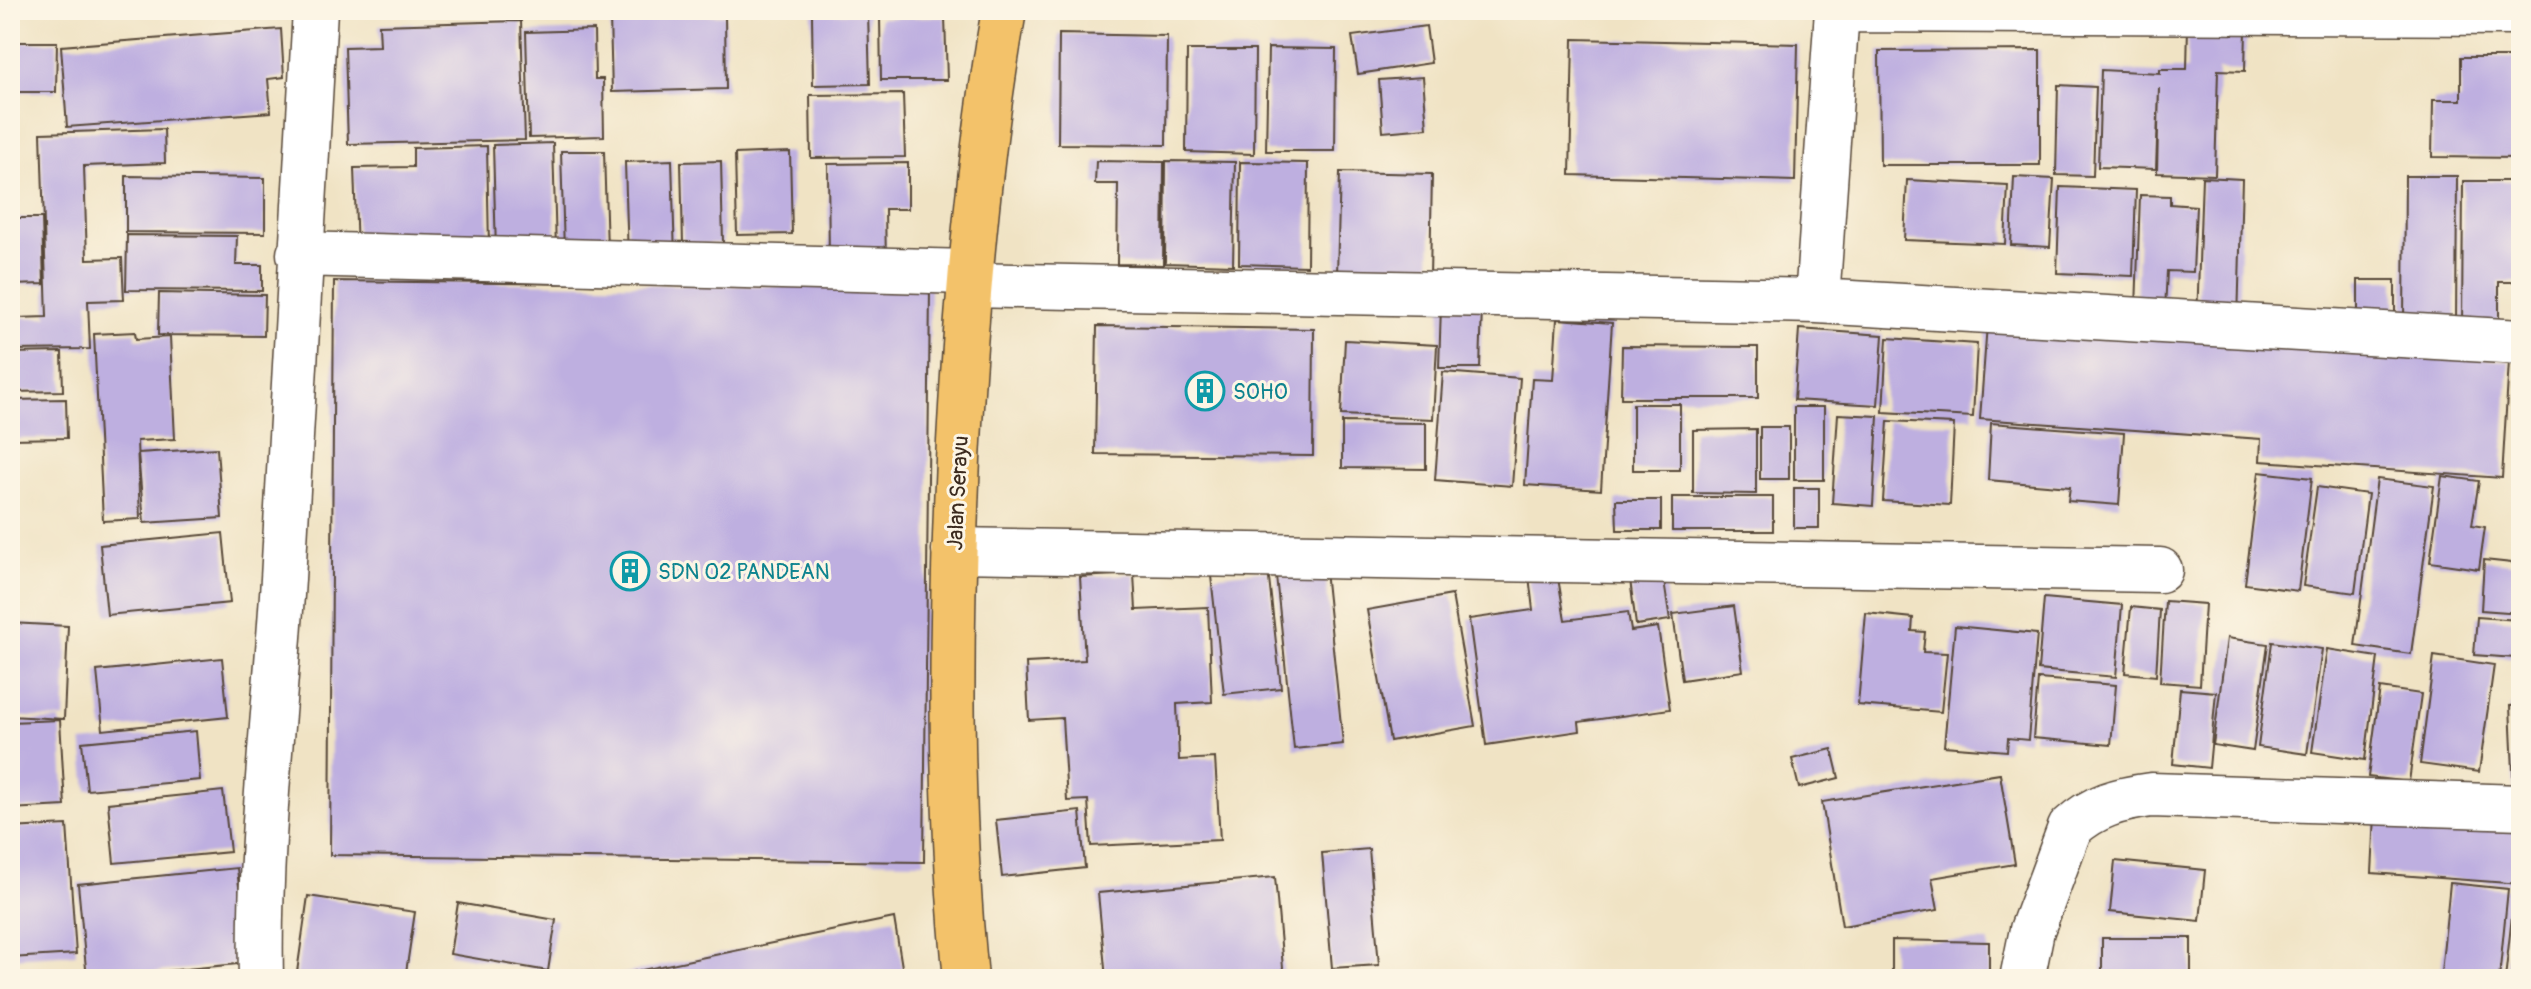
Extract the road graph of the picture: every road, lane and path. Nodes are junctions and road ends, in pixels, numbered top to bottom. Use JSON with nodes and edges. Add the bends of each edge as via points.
{"nodes":[{"id":1,"x":315,"y":10,"type":"edge"},
{"id":2,"x":1004,"y":10,"type":"edge"},
{"id":3,"x":1837,"y":10,"type":"edge"},
{"id":4,"x":1845,"y":10,"type":"edge"},
{"id":5,"x":2521,"y":13,"type":"edge"},
{"id":6,"x":299,"y":254,"type":"junction"},
{"id":7,"x":967,"y":279,"type":"junction"},
{"id":8,"x":1817,"y":301,"type":"junction"},
{"id":9,"x":2521,"y":342,"type":"edge"},
{"id":10,"x":954,"y":550,"type":"junction"},
{"id":11,"x":2160,"y":570,"type":"dead end"},
{"id":12,"x":2521,"y":807,"type":"edge"},
{"id":13,"x":261,"y":979,"type":"edge"},
{"id":14,"x":966,"y":979,"type":"edge"},
{"id":15,"x":2022,"y":979,"type":"edge"}],
"edges":[{"from":1,"to":6,"type":"street"},
{"from":2,"to":7,"type":"main road","name":"Jalan Serayu"},
{"from":3,"to":8,"type":"street"},
{"from":4,"to":5,"type":"street"},
{"from":6,"to":7,"type":"street"},
{"from":6,"to":13,"type":"street","via":[[283,582],[264,795]]},
{"from":7,"to":8,"type":"street"},
{"from":7,"to":10,"type":"main road","name":"Jalan Serayu"},
{"from":8,"to":9,"type":"street"},
{"from":10,"to":11,"type":"street"},
{"from":10,"to":14,"type":"main road","name":"Jalan Serayu","via":[[950,717]]},
{"from":12,"to":15,"type":"street","via":[[2151,795],[2114,801],[2070,828],[2032,930]]}]}
